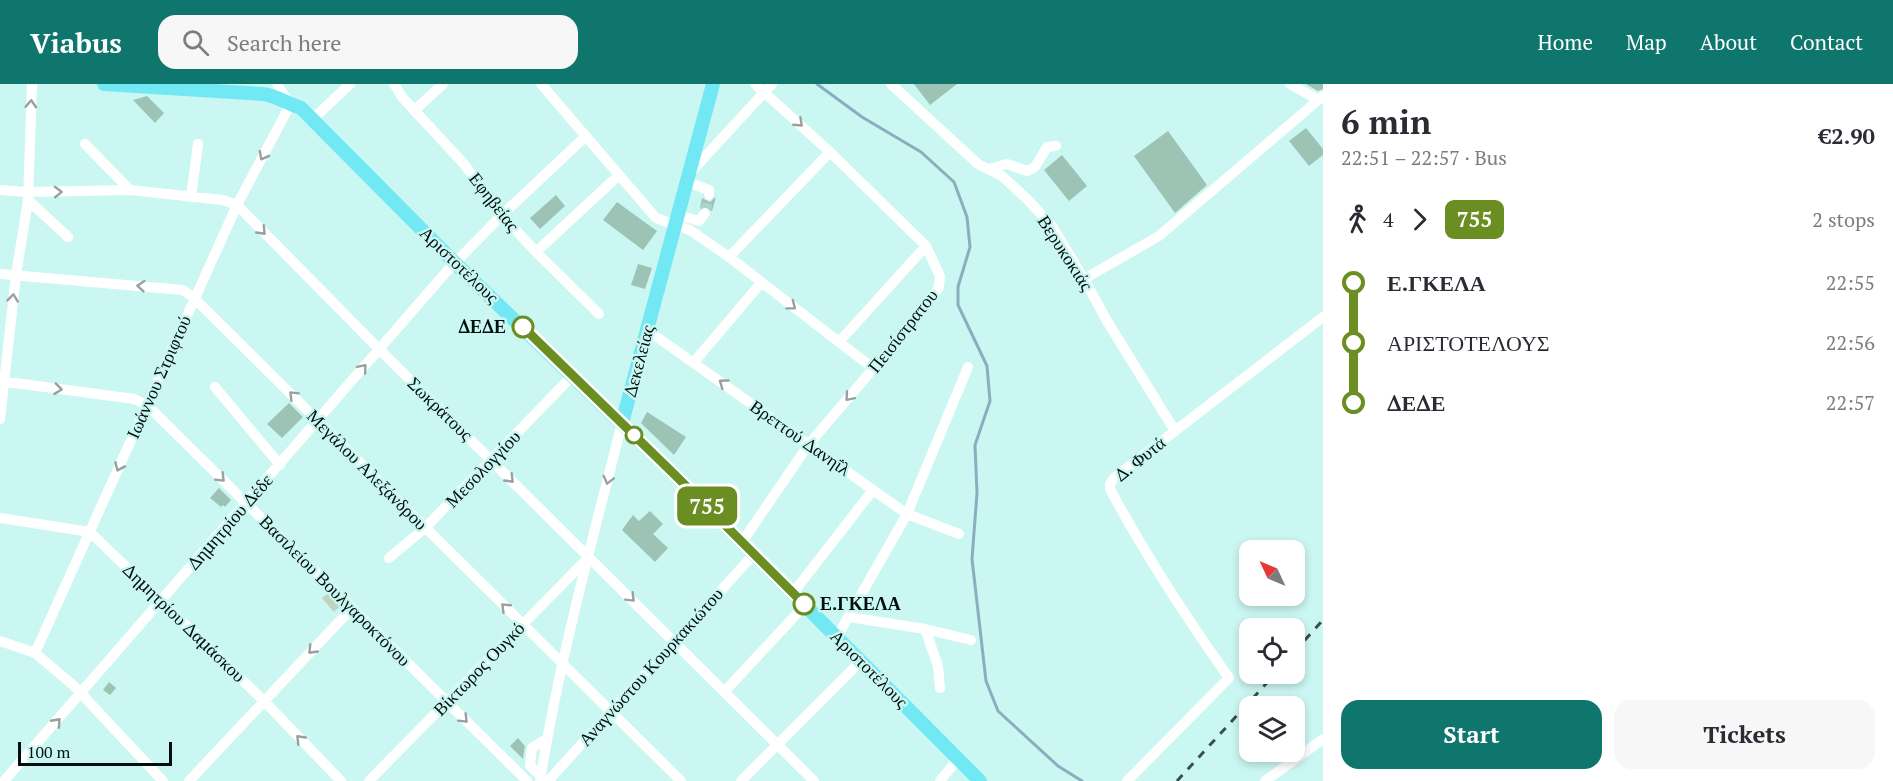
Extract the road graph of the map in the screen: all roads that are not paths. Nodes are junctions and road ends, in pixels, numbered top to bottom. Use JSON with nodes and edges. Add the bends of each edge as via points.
{"nodes":[{"id":1,"x":33,"y":84,"type":"edge"},
{"id":2,"x":104,"y":84,"type":"edge"},
{"id":3,"x":277,"y":84,"type":"edge"},
{"id":4,"x":350,"y":84,"type":"edge"},
{"id":5,"x":394,"y":84,"type":"edge"},
{"id":6,"x":443,"y":84,"type":"edge"},
{"id":7,"x":541,"y":84,"type":"edge"},
{"id":8,"x":713,"y":84,"type":"edge"},
{"id":9,"x":756,"y":84,"type":"edge"},
{"id":10,"x":891,"y":84,"type":"edge"},
{"id":11,"x":1295,"y":85,"type":"edge"},
{"id":12,"x":186,"y":87,"type":"edge"},
{"id":13,"x":769,"y":88,"type":"edge"},
{"id":14,"x":1321,"y":98,"type":"edge"},
{"id":15,"x":290,"y":105,"type":"junction"},
{"id":16,"x":416,"y":109,"type":"junction"},
{"id":17,"x":313,"y":119,"type":"junction"},
{"id":18,"x":586,"y":136,"type":"junction"},
{"id":19,"x":85,"y":144,"type":"dead end"},
{"id":20,"x":198,"y":144,"type":"dead end"},
{"id":21,"x":1056,"y":146,"type":"dead end"},
{"id":22,"x":830,"y":152,"type":"junction"},
{"id":23,"x":988,"y":169,"type":"junction"},
{"id":24,"x":619,"y":175,"type":"junction"},
{"id":25,"x":688,"y":178,"type":"junction"},
{"id":26,"x":0,"y":190,"type":"edge"},
{"id":27,"x":130,"y":190,"type":"junction"},
{"id":28,"x":710,"y":195,"type":"dead end"},
{"id":29,"x":27,"y":196,"type":"junction"},
{"id":30,"x":191,"y":197,"type":"junction"},
{"id":31,"x":237,"y":205,"type":"junction"},
{"id":32,"x":705,"y":213,"type":"dead end"},
{"id":33,"x":502,"y":215,"type":"junction"},
{"id":34,"x":677,"y":220,"type":"junction"},
{"id":35,"x":69,"y":237,"type":"dead end"},
{"id":36,"x":926,"y":246,"type":"junction"},
{"id":37,"x":536,"y":252,"type":"junction"},
{"id":38,"x":729,"y":257,"type":"junction"},
{"id":39,"x":455,"y":263,"type":"junction"},
{"id":40,"x":0,"y":274,"type":"edge"},
{"id":41,"x":16,"y":275,"type":"junction"},
{"id":42,"x":1084,"y":279,"type":"junction"},
{"id":43,"x":761,"y":283,"type":"junction"},
{"id":44,"x":194,"y":298,"type":"junction"},
{"id":45,"x":599,"y":314,"type":"dead end"},
{"id":46,"x":1323,"y":317,"type":"edge"},
{"id":47,"x":647,"y":330,"type":"junction"},
{"id":48,"x":839,"y":342,"type":"junction"},
{"id":49,"x":379,"y":349,"type":"junction"},
{"id":50,"x":694,"y":362,"type":"junction"},
{"id":51,"x":968,"y":367,"type":"dead end"},
{"id":52,"x":874,"y":369,"type":"junction"},
{"id":53,"x":573,"y":375,"type":"junction"},
{"id":54,"x":2,"y":382,"type":"edge"},
{"id":55,"x":215,"y":387,"type":"dead end"},
{"id":56,"x":147,"y":405,"type":"junction"},
{"id":57,"x":0,"y":419,"type":"edge"},
{"id":58,"x":318,"y":420,"type":"junction"},
{"id":59,"x":622,"y":423,"type":"junction"},
{"id":60,"x":1174,"y":431,"type":"junction"},
{"id":61,"x":808,"y":444,"type":"junction"},
{"id":62,"x":492,"y":460,"type":"junction"},
{"id":63,"x":280,"y":465,"type":"junction"},
{"id":64,"x":873,"y":490,"type":"junction"},
{"id":65,"x":246,"y":504,"type":"junction"},
{"id":66,"x":907,"y":514,"type":"junction"},
{"id":67,"x":0,"y":518,"type":"edge"},
{"id":68,"x":425,"y":528,"type":"junction"},
{"id":69,"x":90,"y":532,"type":"junction"},
{"id":70,"x":959,"y":534,"type":"dead end"},
{"id":71,"x":742,"y":542,"type":"junction"},
{"id":72,"x":754,"y":554,"type":"junction"},
{"id":73,"x":589,"y":557,"type":"junction"},
{"id":74,"x":389,"y":558,"type":"dead end"},
{"id":75,"x":567,"y":580,"type":"junction"},
{"id":76,"x":581,"y":588,"type":"junction"},
{"id":77,"x":793,"y":593,"type":"junction"},
{"id":78,"x":162,"y":601,"type":"junction"},
{"id":79,"x":805,"y":605,"type":"junction"},
{"id":80,"x":352,"y":608,"type":"junction"},
{"id":81,"x":849,"y":617,"type":"junction"},
{"id":82,"x":523,"y":624,"type":"junction"},
{"id":83,"x":925,"y":629,"type":"junction"},
{"id":84,"x":837,"y":637,"type":"junction"},
{"id":85,"x":971,"y":640,"type":"dead end"},
{"id":86,"x":0,"y":641,"type":"edge"},
{"id":87,"x":674,"y":641,"type":"junction"},
{"id":88,"x":35,"y":653,"type":"junction"},
{"id":89,"x":861,"y":661,"type":"junction"},
{"id":90,"x":563,"y":662,"type":"junction"},
{"id":91,"x":940,"y":688,"type":"dead end"},
{"id":92,"x":725,"y":691,"type":"junction"},
{"id":93,"x":80,"y":696,"type":"junction"},
{"id":94,"x":264,"y":701,"type":"junction"},
{"id":95,"x":447,"y":702,"type":"junction"},
{"id":96,"x":611,"y":711,"type":"junction"},
{"id":97,"x":546,"y":739,"type":"junction"},
{"id":98,"x":1323,"y":739,"type":"edge"},
{"id":99,"x":777,"y":745,"type":"junction"},
{"id":100,"x":958,"y":759,"type":"junction"},
{"id":101,"x":512,"y":766,"type":"junction"},
{"id":102,"x":530,"y":766,"type":"junction"},
{"id":103,"x":543,"y":779,"type":"edge"},
{"id":104,"x":4,"y":781,"type":"edge"},
{"id":105,"x":163,"y":781,"type":"edge"},
{"id":106,"x":189,"y":781,"type":"edge"},
{"id":107,"x":341,"y":781,"type":"edge"},
{"id":108,"x":369,"y":781,"type":"edge"},
{"id":109,"x":527,"y":781,"type":"edge"},
{"id":110,"x":681,"y":781,"type":"edge"},
{"id":111,"x":741,"y":781,"type":"edge"},
{"id":112,"x":814,"y":781,"type":"edge"},
{"id":113,"x":940,"y":781,"type":"edge"},
{"id":114,"x":980,"y":781,"type":"edge"},
{"id":115,"x":1127,"y":781,"type":"edge"},
{"id":116,"x":1265,"y":781,"type":"edge"}],
"edges":[{"from":29,"to":1,"type":"street","one_way":true},
{"from":2,"to":12,"type":"main road","name":"Αριστοτέλους"},
{"from":3,"to":15,"type":"street"},
{"from":4,"to":17,"type":"street"},
{"from":5,"to":16,"type":"street","name":"Εφηβείας"},
{"from":6,"to":16,"type":"street"},
{"from":7,"to":18,"type":"street"},
{"from":8,"to":25,"type":"main road","name":"Δεκελείας"},
{"from":9,"to":13,"type":"street","name":"Πεισίστρατου"},
{"from":10,"to":23,"type":"street","name":"Βερυκοκιάς"},
{"from":11,"to":14,"type":"street"},
{"from":12,"to":15,"type":"main road","name":"Αριστοτέλους","via":[[274,96]]},
{"from":13,"to":22,"type":"street","name":"Πεισίστρατου","one_way":true},
{"from":13,"to":25,"type":"street"},
{"from":14,"to":42,"type":"street","via":[[1159,236]]},
{"from":15,"to":17,"type":"main road","name":"Αριστοτέλους","via":[[301,108]]},
{"from":15,"to":31,"type":"street","name":"Ιωάννου Στριφτού","one_way":true},
{"from":16,"to":33,"type":"street","name":"Εφηβείας"},
{"from":17,"to":39,"type":"main road","name":"Αριστοτέλους"},
{"from":18,"to":24,"type":"street"},
{"from":18,"to":33,"type":"street","name":"Δημητρίου Δέδε"},
{"from":19,"to":27,"type":"street"},
{"from":20,"to":30,"type":"street"},
{"from":21,"to":23,"type":"street","via":[[1047,147],[1035,167],[1027,171],[1007,164]]},
{"from":22,"to":36,"type":"street","name":"Πεισίστρατου"},
{"from":22,"to":38,"type":"street"},
{"from":23,"to":42,"type":"street","name":"Βερυκοκιάς","via":[[1028,199],[1052,226]]},
{"from":24,"to":34,"type":"street","via":[[656,218]]},
{"from":24,"to":37,"type":"street"},
{"from":25,"to":28,"type":"street","via":[[709,190]]},
{"from":25,"to":34,"type":"main road","name":"Δεκελείας"},
{"from":26,"to":29,"type":"street"},
{"from":29,"to":27,"type":"street","one_way":true},
{"from":27,"to":30,"type":"street"},
{"from":29,"to":35,"type":"street"},
{"from":29,"to":41,"type":"street"},
{"from":30,"to":31,"type":"street"},
{"from":31,"to":44,"type":"street","name":"Ιωάννου Στριφτού"},
{"from":31,"to":49,"type":"street","name":"Σωκράτους","one_way":true},
{"from":32,"to":34,"type":"street","via":[[699,220]]},
{"from":33,"to":37,"type":"street","name":"Εφηβείας"},
{"from":33,"to":39,"type":"street","name":"Δημητρίου Δέδε"},
{"from":34,"to":38,"type":"street"},
{"from":34,"to":47,"type":"main road","name":"Δεκελείας"},
{"from":36,"to":48,"type":"street"},
{"from":36,"to":52,"type":"street","name":"Πεισίστρατου","via":[[940,276],[939,287]]},
{"from":37,"to":45,"type":"street","name":"Εφηβείας"},
{"from":38,"to":43,"type":"street"},
{"from":39,"to":49,"type":"street","name":"Δημητρίου Δέδε"},
{"from":39,"to":53,"type":"main road","name":"Αριστοτέλους"},
{"from":40,"to":41,"type":"street","name":"Μεγάλου Αλεξάνδρου"},
{"from":44,"to":41,"type":"street","name":"Μεγάλου Αλεξάνδρου","one_way":true,"via":[[183,290]]},
{"from":54,"to":41,"type":"street","one_way":true},
{"from":42,"to":60,"type":"street","name":"Βερυκοκιάς"},
{"from":43,"to":48,"type":"street","one_way":true},
{"from":43,"to":50,"type":"street"},
{"from":44,"to":56,"type":"street","name":"Ιωάννου Στριφτού"},
{"from":58,"to":44,"type":"street","name":"Μεγάλου Αλεξάνδρου","one_way":true},
{"from":46,"to":60,"type":"street","name":"Δ. Φυτά"},
{"from":47,"to":50,"type":"street","name":"Βρεττού Δανηΐλ"},
{"from":47,"to":59,"type":"main road","name":"Δεκελείας"},
{"from":48,"to":52,"type":"street"},
{"from":58,"to":49,"type":"street","name":"Δημητρίου Δέδε","one_way":true},
{"from":49,"to":62,"type":"street","name":"Σωκράτους"},
{"from":61,"to":50,"type":"street","name":"Βρεττού Δανηΐλ","one_way":true},
{"from":51,"to":66,"type":"street"},
{"from":52,"to":61,"type":"street","name":"Πεισίστρατου","one_way":true},
{"from":53,"to":59,"type":"main road","name":"Αριστοτέλους"},
{"from":53,"to":62,"type":"street","name":"Μεσολογγίου"},
{"from":54,"to":56,"type":"street","name":"Βασιλείου Βουλγαροκτόνου","one_way":true,"via":[[134,399]]},
{"from":54,"to":57,"type":"street"},
{"from":55,"to":63,"type":"street"},
{"from":56,"to":65,"type":"street","name":"Βασιλείου Βουλγαροκτόνου","one_way":true},
{"from":56,"to":69,"type":"street","name":"Ιωάννου Στριφτού","one_way":true},
{"from":58,"to":63,"type":"street","name":"Δημητρίου Δέδε"},
{"from":58,"to":68,"type":"street","name":"Μεγάλου Αλεξάνδρου"},
{"from":59,"to":71,"type":"main road","name":"Αριστοτέλους"},
{"from":59,"to":73,"type":"street","name":"Δεκελείας","one_way":true},
{"from":60,"to":115,"type":"street","name":"Δ. Φυτά","via":[[1114,478],[1110,489],[1175,601],[1230,678]]},
{"from":61,"to":64,"type":"street","name":"Βρεττού Δανηΐλ"},
{"from":61,"to":71,"type":"street","name":"Πεισίστρατου"},
{"from":62,"to":68,"type":"street","name":"Μεσολογγίου"},
{"from":62,"to":73,"type":"street","name":"Σωκράτους","one_way":true},
{"from":63,"to":65,"type":"street","name":"Δημητρίου Δέδε"},
{"from":64,"to":66,"type":"street","name":"Βρεττού Δανηΐλ"},
{"from":64,"to":77,"type":"street"},
{"from":65,"to":78,"type":"street","name":"Δημητρίου Δέδε"},
{"from":65,"to":80,"type":"street","name":"Βασιλείου Βουλγαροκτόνου"},
{"from":66,"to":70,"type":"street","name":"Βρεττού Δανηΐλ"},
{"from":66,"to":81,"type":"street"},
{"from":67,"to":69,"type":"street"},
{"from":68,"to":74,"type":"street","name":"Μεσολογγίου"},
{"from":82,"to":68,"type":"street","name":"Μεγάλου Αλεξάνδρου","one_way":true},
{"from":69,"to":78,"type":"street","name":"Δημητρίου Δαμάσκου"},
{"from":69,"to":88,"type":"street","name":"Ιωάννου Στριφτού"},
{"from":71,"to":72,"type":"main road","name":"Αριστοτέλους"},
{"from":72,"to":77,"type":"main road","name":"Αριστοτέλους"},
{"from":72,"to":87,"type":"street","name":"Αναγνώστου Κουρκακιώτου"},
{"from":73,"to":75,"type":"street","name":"Βίκτωρος Ουγκό"},
{"from":73,"to":76,"type":"street","name":"Δεκελείας"},
{"from":73,"to":87,"type":"street","name":"Σωκράτους","one_way":true},
{"from":75,"to":76,"type":"street"},
{"from":75,"to":82,"type":"street","name":"Βίκτωρος Ουγκό"},
{"from":76,"to":90,"type":"street","name":"Δεκελείας"},
{"from":77,"to":79,"type":"main road","name":"Αριστοτέλους"},
{"from":78,"to":93,"type":"street","name":"Δημητρίου Δέδε"},
{"from":78,"to":94,"type":"street","name":"Δημητρίου Δαμάσκου"},
{"from":79,"to":84,"type":"main road","name":"Αριστοτέλους"},
{"from":79,"to":92,"type":"street"},
{"from":80,"to":94,"type":"street","one_way":true},
{"from":80,"to":95,"type":"street","name":"Βασιλείου Βουλγαροκτόνου"},
{"from":81,"to":83,"type":"street"},
{"from":81,"to":84,"type":"street"},
{"from":82,"to":90,"type":"street","name":"Μεγάλου Αλεξάνδρου"},
{"from":82,"to":95,"type":"street","name":"Βίκτωρος Ουγκό"},
{"from":83,"to":85,"type":"street"},
{"from":83,"to":91,"type":"street","via":[[938,666]]},
{"from":84,"to":89,"type":"main road","name":"Αριστοτέλους"},
{"from":86,"to":88,"type":"street"},
{"from":87,"to":92,"type":"street","name":"Σωκράτους"},
{"from":87,"to":96,"type":"street","name":"Αναγνώστου Κουρκακιώτου"},
{"from":88,"to":93,"type":"street","via":[[73,685]]},
{"from":89,"to":99,"type":"street"},
{"from":89,"to":100,"type":"main road","name":"Αριστοτέλους"},
{"from":90,"to":96,"type":"street","name":"Μεγάλου Αλεξάνδρου"},
{"from":90,"to":97,"type":"street","name":"Δεκελείας"},
{"from":92,"to":99,"type":"street","name":"Σωκράτους"},
{"from":104,"to":93,"type":"street","name":"Δημητρίου Δέδε","one_way":true},
{"from":93,"to":105,"type":"street"},
{"from":94,"to":106,"type":"street"},
{"from":107,"to":94,"type":"street","name":"Δημητρίου Δαμάσκου","one_way":true},
{"from":95,"to":101,"type":"street","name":"Βασιλείου Βουλγαροκτόνου","one_way":true},
{"from":95,"to":108,"type":"street","name":"Βίκτωρος Ουγκό"},
{"from":96,"to":103,"type":"street","name":"Αναγνώστου Κουρκακιώτου"},
{"from":96,"to":110,"type":"street","name":"Μεγάλου Αλεξάνδρου"},
{"from":97,"to":102,"type":"street","via":[[532,748]]},
{"from":97,"to":103,"type":"street","name":"Δεκελείας"},
{"from":98,"to":116,"type":"street"},
{"from":99,"to":111,"type":"street"},
{"from":99,"to":112,"type":"street","name":"Σωκράτους"},
{"from":100,"to":113,"type":"street"},
{"from":100,"to":114,"type":"main road","name":"Αριστοτέλους"},
{"from":101,"to":102,"type":"street"},
{"from":101,"to":109,"type":"street","name":"Βασιλείου Βουλγαροκτόνου"},
{"from":102,"to":103,"type":"street"}]}
